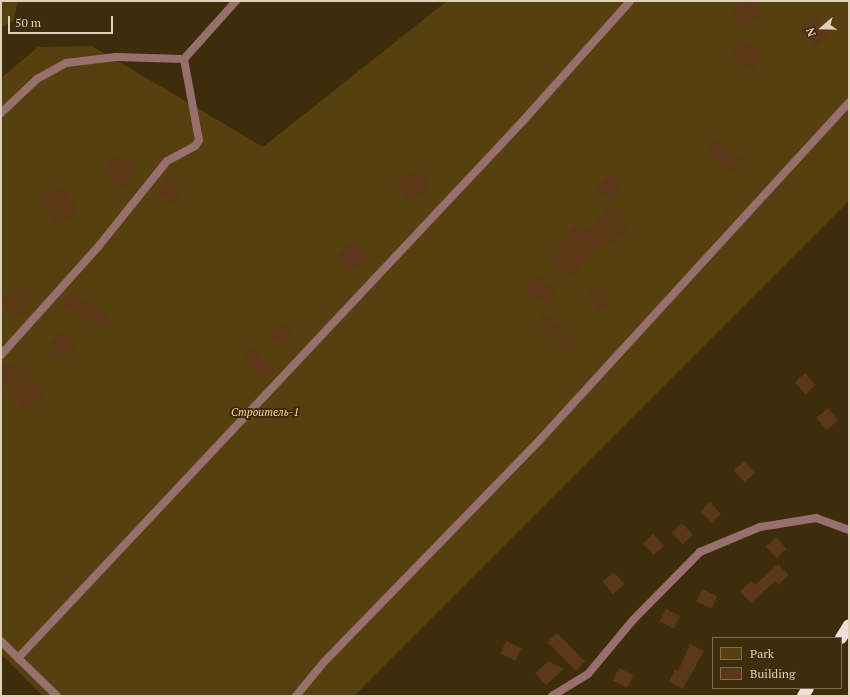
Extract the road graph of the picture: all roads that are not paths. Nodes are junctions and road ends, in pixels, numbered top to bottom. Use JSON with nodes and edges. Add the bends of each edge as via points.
{"nodes":[{"id":1,"x":236,"y":1,"type":"edge"},
{"id":2,"x":630,"y":1,"type":"edge"},
{"id":3,"x":184,"y":59,"type":"junction"},
{"id":4,"x":849,"y":102,"type":"edge"},
{"id":5,"x":1,"y":113,"type":"edge"},
{"id":6,"x":1,"y":355,"type":"edge"},
{"id":7,"x":849,"y":530,"type":"edge"},
{"id":8,"x":849,"y":625,"type":"edge"},
{"id":9,"x":842,"y":637,"type":"edge"},
{"id":10,"x":1,"y":641,"type":"edge"},
{"id":11,"x":18,"y":658,"type":"junction"},
{"id":12,"x":57,"y":696,"type":"edge"},
{"id":13,"x":296,"y":696,"type":"edge"},
{"id":14,"x":552,"y":696,"type":"edge"}],
"edges":[{"from":1,"to":3,"type":"lane"},
{"from":2,"to":11,"type":"lane","via":[[522,122]]},
{"from":3,"to":5,"type":"lane","via":[[116,57],[66,64],[37,79]]},
{"from":3,"to":6,"type":"lane","via":[[199,140],[195,146],[167,161],[98,247]]},
{"from":4,"to":13,"type":"lane","via":[[536,444],[324,662]]},
{"from":7,"to":14,"type":"lane","via":[[816,518],[760,527],[700,552],[633,620],[588,674]]},
{"from":8,"to":9,"type":"highway"},
{"from":10,"to":11,"type":"lane"},
{"from":11,"to":12,"type":"lane"}]}
